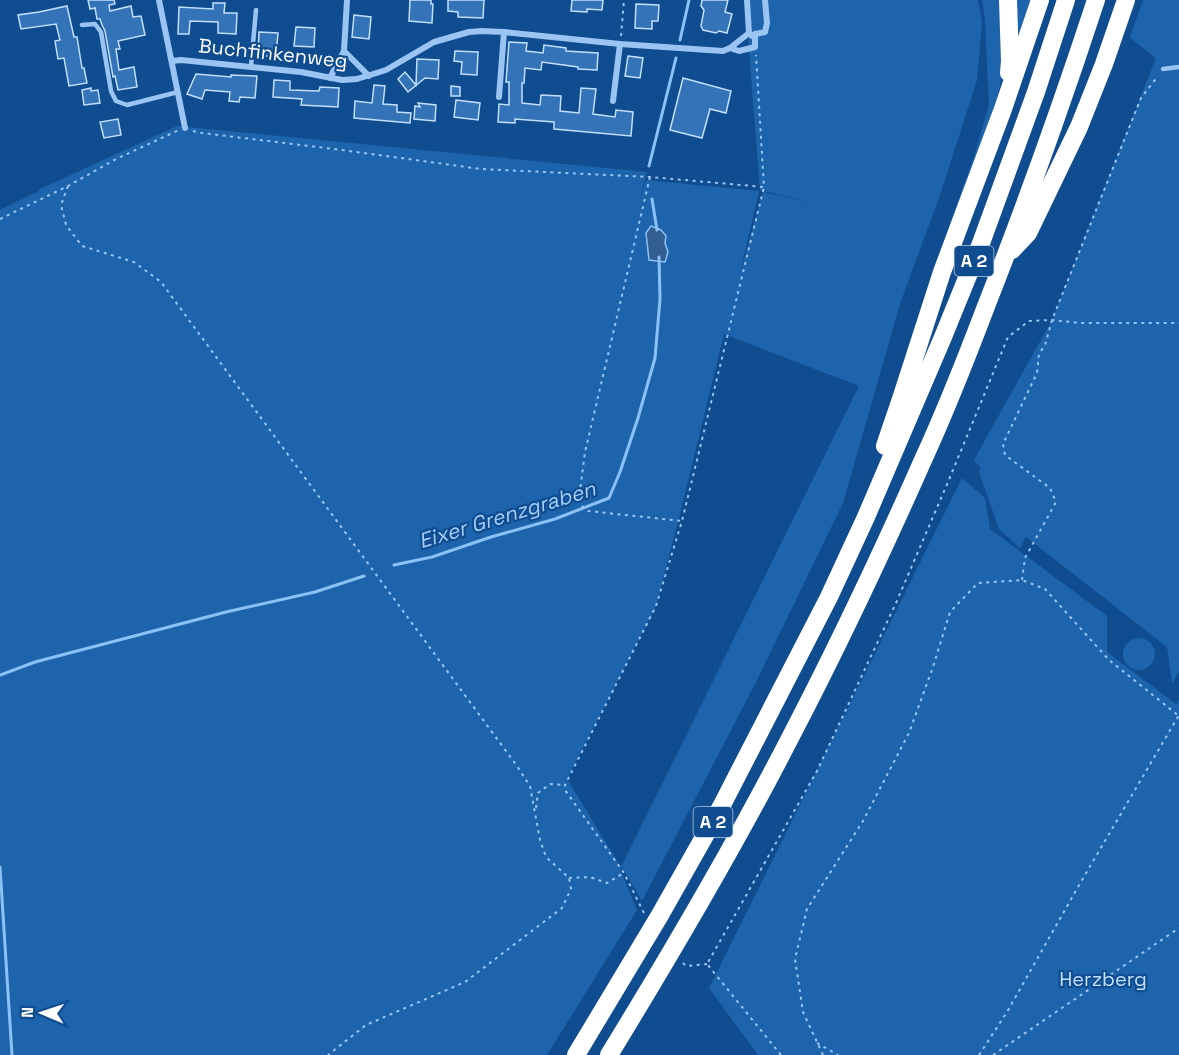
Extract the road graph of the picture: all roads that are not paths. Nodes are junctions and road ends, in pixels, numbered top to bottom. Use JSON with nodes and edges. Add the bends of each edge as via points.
{"nodes":[{"id":1,"x":159,"y":0,"type":"edge"},
{"id":2,"x":347,"y":0,"type":"edge"},
{"id":3,"x":747,"y":0,"type":"edge"},
{"id":4,"x":765,"y":0,"type":"edge"},
{"id":5,"x":1008,"y":0,"type":"edge"},
{"id":6,"x":1040,"y":0,"type":"edge"},
{"id":7,"x":1066,"y":0,"type":"edge"},
{"id":8,"x":1096,"y":0,"type":"edge"},
{"id":9,"x":1126,"y":0,"type":"edge"},
{"id":10,"x":256,"y":10,"type":"dead end"},
{"id":11,"x":82,"y":25,"type":"dead end"},
{"id":12,"x":504,"y":32,"type":"junction"},
{"id":13,"x":752,"y":33,"type":"junction"},
{"id":14,"x":620,"y":44,"type":"junction"},
{"id":15,"x":730,"y":48,"type":"junction"},
{"id":16,"x":344,"y":51,"type":"junction"},
{"id":17,"x":172,"y":61,"type":"junction"},
{"id":18,"x":251,"y":66,"type":"junction"},
{"id":19,"x":1179,"y":67,"type":"edge"},
{"id":20,"x":1163,"y":69,"type":"road end"},
{"id":21,"x":369,"y":76,"type":"junction"},
{"id":22,"x":330,"y":78,"type":"junction"},
{"id":23,"x":178,"y":92,"type":"junction"},
{"id":24,"x":499,"y":97,"type":"dead end"},
{"id":25,"x":613,"y":101,"type":"dead end"},
{"id":26,"x":1003,"y":109,"type":"junction"},
{"id":27,"x":185,"y":128,"type":"road end"},
{"id":28,"x":1006,"y":255,"type":"junction"},
{"id":29,"x":866,"y":517,"type":"junction"},
{"id":30,"x":576,"y":1055,"type":"edge"},
{"id":31,"x":609,"y":1055,"type":"edge"}],
"edges":[{"from":1,"to":17,"type":"street"},
{"from":2,"to":16,"type":"street"},
{"from":3,"to":13,"type":"street"},
{"from":4,"to":13,"type":"street","via":[[765,32]]},
{"from":5,"to":26,"type":"highway","via":[[1010,61]]},
{"from":6,"to":26,"type":"highway"},
{"from":7,"to":29,"type":"highway","number":"A 2","via":[[980,246]]},
{"from":8,"to":28,"type":"highway","number":"A 2"},
{"from":9,"to":28,"type":"highway","via":[[1079,127],[1028,233]]},
{"from":10,"to":18,"type":"lane"},
{"from":11,"to":23,"type":"lane","via":[[95,24],[101,32],[116,101],[127,105]]},
{"from":12,"to":14,"type":"street","name":"Buchfinkenweg"},
{"from":12,"to":21,"type":"street","name":"Buchfinkenweg","via":[[451,36]]},
{"from":12,"to":24,"type":"street"},
{"from":13,"to":15,"type":"street"},
{"from":13,"to":15,"type":"street","name":"Buchfinkenweg","via":[[755,47],[738,51]]},
{"from":14,"to":15,"type":"street","name":"Buchfinkenweg","via":[[716,51]]},
{"from":14,"to":25,"type":"street"},
{"from":16,"to":21,"type":"street"},
{"from":16,"to":22,"type":"street"},
{"from":17,"to":18,"type":"street","name":"Buchfinkenweg"},
{"from":17,"to":23,"type":"street"},
{"from":18,"to":22,"type":"street","name":"Buchfinkenweg"},
{"from":19,"to":20,"type":"lane"},
{"from":21,"to":22,"type":"street","name":"Buchfinkenweg"},
{"from":23,"to":27,"type":"street"},
{"from":26,"to":29,"type":"highway","via":[[942,272],[880,458]]},
{"from":28,"to":31,"type":"highway","number":"A 2","via":[[924,459],[855,609],[679,950],[658,975]]},
{"from":29,"to":30,"type":"highway","number":"A 2","via":[[721,807]]}]}
